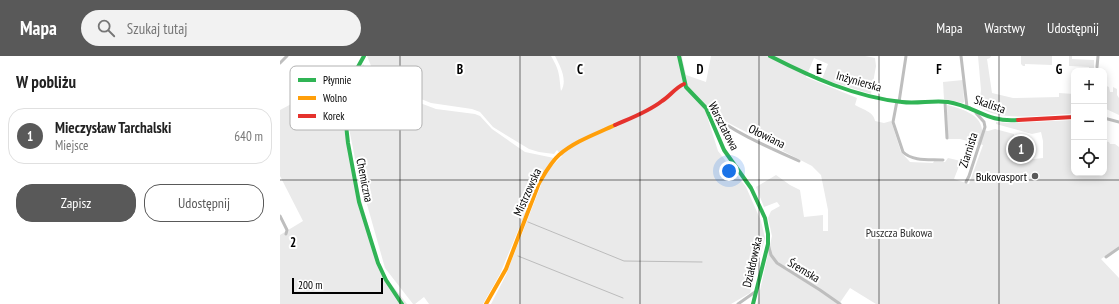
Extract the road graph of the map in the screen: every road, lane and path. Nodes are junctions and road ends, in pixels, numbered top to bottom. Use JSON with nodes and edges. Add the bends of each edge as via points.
{"nodes":[{"id":1,"x":287,"y":56,"type":"edge"},
{"id":2,"x":364,"y":56,"type":"edge"},
{"id":3,"x":678,"y":56,"type":"edge"},
{"id":4,"x":770,"y":56,"type":"edge"},
{"id":5,"x":906,"y":56,"type":"edge"},
{"id":6,"x":961,"y":56,"type":"edge"},
{"id":7,"x":1098,"y":56,"type":"edge"},
{"id":8,"x":280,"y":63,"type":"edge"},
{"id":9,"x":358,"y":66,"type":"edge"},
{"id":10,"x":1097,"y":67,"type":"dead end"},
{"id":11,"x":684,"y":84,"type":"junction"},
{"id":12,"x":898,"y":102,"type":"junction"},
{"id":13,"x":945,"y":102,"type":"junction"},
{"id":14,"x":967,"y":107,"type":"junction"},
{"id":15,"x":708,"y":112,"type":"junction"},
{"id":16,"x":1071,"y":117,"type":"edge"},
{"id":17,"x":1107,"y":119,"type":"edge"},
{"id":18,"x":1119,"y":122,"type":"edge"},
{"id":19,"x":347,"y":130,"type":"edge"},
{"id":20,"x":947,"y":138,"type":"dead end"},
{"id":21,"x":943,"y":160,"type":"dead end"},
{"id":22,"x":799,"y":161,"type":"dead end"},
{"id":23,"x":747,"y":181,"type":"joint"},
{"id":24,"x":966,"y":182,"type":"dead end"},
{"id":25,"x":280,"y":216,"type":"edge"},
{"id":26,"x":286,"y":234,"type":"dead end"},
{"id":27,"x":768,"y":244,"type":"junction"},
{"id":28,"x":1119,"y":248,"type":"edge"},
{"id":29,"x":1106,"y":257,"type":"dead end"},
{"id":30,"x":755,"y":292,"type":"junction"},
{"id":31,"x":402,"y":304,"type":"edge"},
{"id":32,"x":486,"y":304,"type":"edge"},
{"id":33,"x":738,"y":304,"type":"edge"},
{"id":34,"x":753,"y":304,"type":"edge"},
{"id":35,"x":840,"y":304,"type":"edge"}],
"edges":[{"from":1,"to":8,"type":"street"},
{"from":2,"to":9,"type":"street","name":"Chemiczna"},
{"from":3,"to":11,"type":"street","name":"Warsztatowa"},
{"from":4,"to":12,"type":"street","name":"Inżynierska","via":[[846,90]]},
{"from":5,"to":12,"type":"street"},
{"from":6,"to":14,"type":"street"},
{"from":7,"to":10,"type":"street"},
{"from":11,"to":15,"type":"street","name":"Warsztatowa"},
{"from":11,"to":32,"type":"street","name":"Mistrzowska","via":[[652,108],[580,141],[555,159],[539,184],[506,269]]},
{"from":12,"to":13,"type":"street","name":"Skalista"},
{"from":12,"to":21,"type":"street","via":[[893,122],[905,154],[918,159]]},
{"from":13,"to":14,"type":"street","name":"Skalista"},
{"from":13,"to":20,"type":"street"},
{"from":14,"to":16,"type":"street","name":"Skalista","via":[[1004,121]]},
{"from":14,"to":24,"type":"street","name":"Ziarnista","via":[[980,117],[985,126]]},
{"from":15,"to":22,"type":"street","name":"Ołowiana","via":[[739,132]]},
{"from":15,"to":23,"type":"street","name":"Warsztatowa","via":[[724,150]]},
{"from":17,"to":18,"type":"street"},
{"from":19,"to":31,"type":"street","name":"Chemiczna","via":[[359,202],[378,264]]},
{"from":23,"to":27,"type":"street","name":"Działdowska","via":[[765,218]]},
{"from":25,"to":26,"type":"street","via":[[287,230]]},
{"from":27,"to":30,"type":"street","name":"Działdowska"},
{"from":27,"to":35,"type":"street","name":"Śremska","via":[[777,263]]},
{"from":28,"to":29,"type":"street"},
{"from":30,"to":33,"type":"street"},
{"from":30,"to":34,"type":"street","name":"Działdowska"}]}
